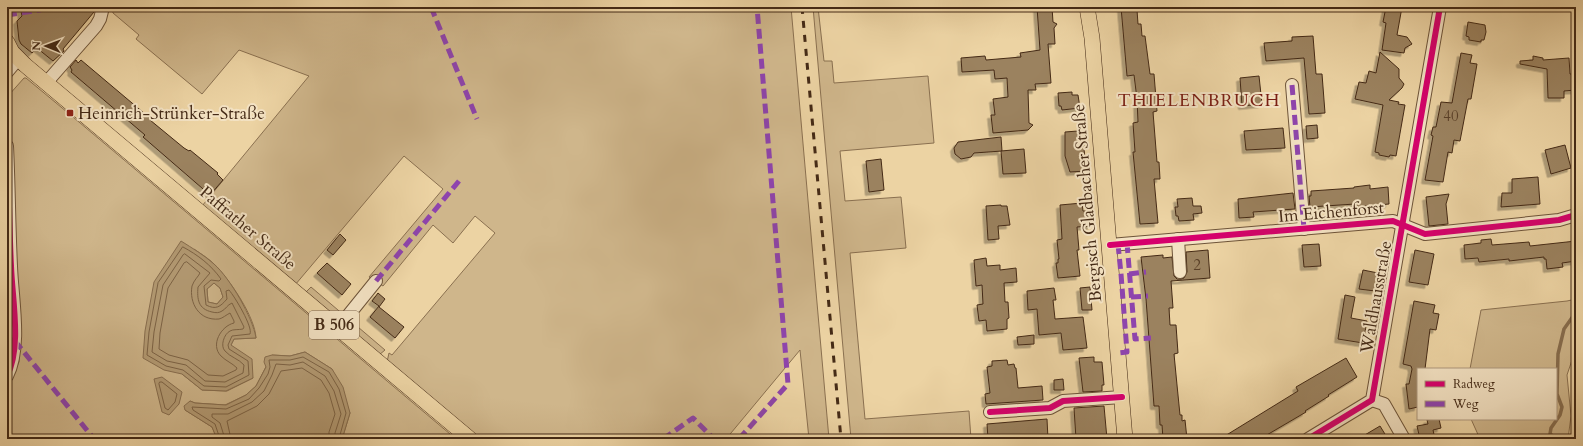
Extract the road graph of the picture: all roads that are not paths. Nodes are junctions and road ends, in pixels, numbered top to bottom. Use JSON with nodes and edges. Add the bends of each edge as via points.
{"nodes":[{"id":1,"x":103,"y":7,"type":"edge"},
{"id":2,"x":1087,"y":7,"type":"edge"},
{"id":3,"x":1440,"y":7,"type":"edge"},
{"id":4,"x":7,"y":42,"type":"edge"},
{"id":5,"x":18,"y":59,"type":"junction"},
{"id":6,"x":7,"y":72,"type":"edge"},
{"id":7,"x":46,"y":83,"type":"junction"},
{"id":8,"x":1292,"y":85,"type":"dead end"},
{"id":9,"x":7,"y":146,"type":"edge"},
{"id":10,"x":1576,"y":215,"type":"edge"},
{"id":11,"x":1402,"y":224,"type":"junction"},
{"id":12,"x":1304,"y":229,"type":"junction"},
{"id":13,"x":1178,"y":239,"type":"junction"},
{"id":14,"x":1110,"y":245,"type":"junction"},
{"id":15,"x":1180,"y":272,"type":"dead end"},
{"id":16,"x":376,"y":281,"type":"dead end"},
{"id":17,"x":338,"y":328,"type":"junction"},
{"id":18,"x":7,"y":375,"type":"edge"},
{"id":19,"x":1122,"y":396,"type":"junction"},
{"id":20,"x":1372,"y":400,"type":"junction"},
{"id":21,"x":990,"y":412,"type":"dead end"},
{"id":22,"x":470,"y":439,"type":"edge"},
{"id":23,"x":1125,"y":439,"type":"edge"},
{"id":24,"x":1308,"y":439,"type":"edge"},
{"id":25,"x":1404,"y":439,"type":"edge"}],
"edges":[{"from":1,"to":7,"type":"street","via":[[96,26]]},
{"from":2,"to":14,"type":"main road","name":"Bergisch Gladbacher Straße"},
{"from":3,"to":11,"type":"street","name":"Waldhausstraße"},
{"from":4,"to":5,"type":"main road","name":"Paffrather Straße","number":"B 506"},
{"from":5,"to":6,"type":"street"},
{"from":5,"to":7,"type":"main road","name":"Paffrather Straße","number":"B 506"},
{"from":7,"to":17,"type":"main road","name":"Paffrather Straße","number":"B 506"},
{"from":8,"to":12,"type":"street","name":"Im Eichenforst"},
{"from":9,"to":18,"type":"street","via":[[15,341]]},
{"from":10,"to":11,"type":"street","name":"Im Eichenforst","via":[[1558,220],[1425,234]]},
{"from":11,"to":12,"type":"street","name":"Im Eichenforst","via":[[1393,221]]},
{"from":11,"to":20,"type":"street","name":"Waldhausstraße"},
{"from":12,"to":13,"type":"street","name":"Im Eichenforst"},
{"from":13,"to":14,"type":"street","name":"Im Eichenforst"},
{"from":13,"to":15,"type":"street"},
{"from":14,"to":19,"type":"main road","name":"Bergisch Gladbacher Straße"},
{"from":16,"to":17,"type":"street"},
{"from":17,"to":22,"type":"main road","name":"Paffrather Straße","number":"B 506"},
{"from":19,"to":21,"type":"street","via":[[1063,401],[1050,408]]},
{"from":19,"to":23,"type":"main road","name":"Bergisch Gladbacher Straße"},
{"from":20,"to":24,"type":"street"},
{"from":20,"to":25,"type":"street","via":[[1384,404]]}]}
